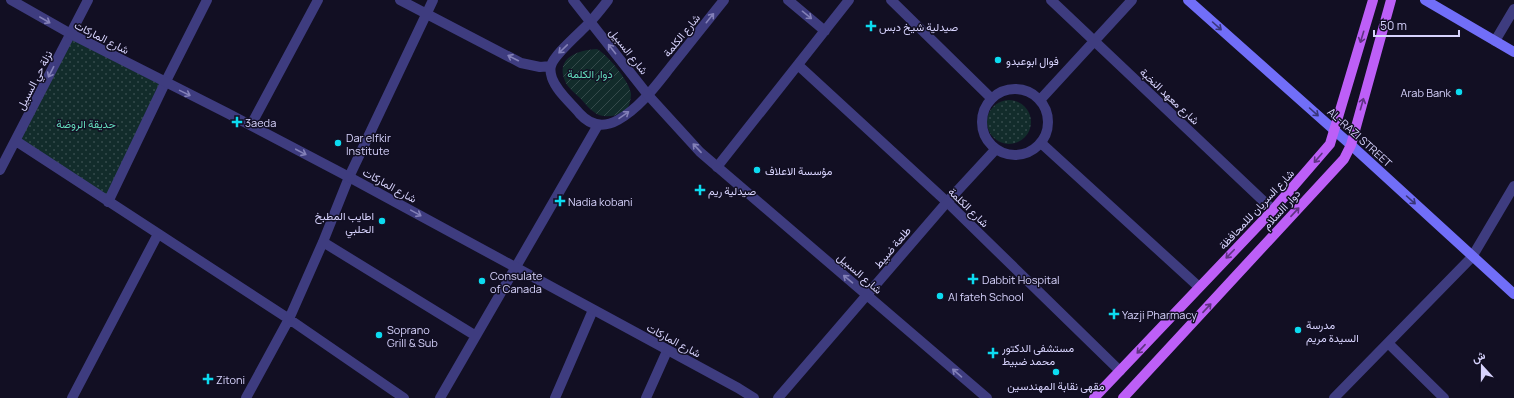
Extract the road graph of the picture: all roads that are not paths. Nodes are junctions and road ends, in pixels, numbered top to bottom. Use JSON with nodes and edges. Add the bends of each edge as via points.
{"nodes":[{"id":1,"x":11,"y":0,"type":"edge"},
{"id":2,"x":88,"y":0,"type":"edge"},
{"id":3,"x":208,"y":0,"type":"edge"},
{"id":4,"x":318,"y":0,"type":"edge"},
{"id":5,"x":400,"y":0,"type":"edge"},
{"id":6,"x":433,"y":0,"type":"edge"},
{"id":7,"x":573,"y":0,"type":"edge"},
{"id":8,"x":608,"y":0,"type":"edge"},
{"id":9,"x":724,"y":0,"type":"edge"},
{"id":10,"x":788,"y":0,"type":"edge"},
{"id":11,"x":849,"y":0,"type":"edge"},
{"id":12,"x":891,"y":0,"type":"edge"},
{"id":13,"x":1051,"y":0,"type":"edge"},
{"id":14,"x":1132,"y":0,"type":"edge"},
{"id":15,"x":1188,"y":0,"type":"edge"},
{"id":16,"x":1373,"y":0,"type":"edge"},
{"id":17,"x":1391,"y":0,"type":"edge"},
{"id":18,"x":1425,"y":0,"type":"edge"},
{"id":19,"x":1514,"y":9,"type":"edge"},
{"id":20,"x":426,"y":14,"type":"junction"},
{"id":21,"x":591,"y":22,"type":"junction"},
{"id":22,"x":825,"y":31,"type":"junction"},
{"id":23,"x":71,"y":34,"type":"junction"},
{"id":24,"x":1094,"y":41,"type":"junction"},
{"id":25,"x":1495,"y":41,"type":"junction"},
{"id":26,"x":1514,"y":52,"type":"edge"},
{"id":27,"x":798,"y":65,"type":"junction"},
{"id":28,"x":550,"y":66,"type":"junction"},
{"id":29,"x":165,"y":83,"type":"junction"},
{"id":30,"x":648,"y":95,"type":"junction"},
{"id":31,"x":991,"y":98,"type":"junction"},
{"id":32,"x":1040,"y":100,"type":"junction"},
{"id":33,"x":251,"y":125,"type":"junction"},
{"id":34,"x":598,"y":125,"type":"junction"},
{"id":35,"x":1334,"y":130,"type":"junction"},
{"id":36,"x":16,"y":142,"type":"junction"},
{"id":37,"x":1041,"y":143,"type":"junction"},
{"id":38,"x":1351,"y":145,"type":"junction"},
{"id":39,"x":995,"y":150,"type":"junction"},
{"id":40,"x":717,"y":167,"type":"junction"},
{"id":41,"x":0,"y":170,"type":"edge"},
{"id":42,"x":349,"y":177,"type":"junction"},
{"id":43,"x":1514,"y":186,"type":"edge"},
{"id":44,"x":108,"y":202,"type":"junction"},
{"id":45,"x":946,"y":202,"type":"junction"},
{"id":46,"x":1273,"y":210,"type":"junction"},
{"id":47,"x":158,"y":234,"type":"junction"},
{"id":48,"x":323,"y":242,"type":"junction"},
{"id":49,"x":1472,"y":257,"type":"junction"},
{"id":50,"x":516,"y":268,"type":"junction"},
{"id":51,"x":1199,"y":287,"type":"junction"},
{"id":52,"x":1514,"y":294,"type":"edge"},
{"id":53,"x":867,"y":295,"type":"junction"},
{"id":54,"x":593,"y":310,"type":"junction"},
{"id":55,"x":289,"y":319,"type":"junction"},
{"id":56,"x":476,"y":336,"type":"junction"},
{"id":57,"x":1388,"y":342,"type":"junction"},
{"id":58,"x":667,"y":350,"type":"junction"},
{"id":59,"x":1120,"y":371,"type":"junction"},
{"id":60,"x":72,"y":398,"type":"edge"},
{"id":61,"x":246,"y":398,"type":"edge"},
{"id":62,"x":404,"y":398,"type":"edge"},
{"id":63,"x":440,"y":398,"type":"edge"},
{"id":64,"x":555,"y":398,"type":"edge"},
{"id":65,"x":646,"y":398,"type":"edge"},
{"id":66,"x":754,"y":398,"type":"edge"},
{"id":67,"x":778,"y":398,"type":"edge"},
{"id":68,"x":987,"y":398,"type":"edge"},
{"id":69,"x":1094,"y":398,"type":"edge"},
{"id":70,"x":1123,"y":398,"type":"edge"},
{"id":71,"x":1334,"y":398,"type":"edge"},
{"id":72,"x":1444,"y":398,"type":"edge"}],
"edges":[{"from":1,"to":23,"type":"street","name":"شارع الماركات","one_way":true},
{"from":2,"to":23,"type":"street","name":"نزلة حي السبيل"},
{"from":3,"to":29,"type":"street"},
{"from":4,"to":33,"type":"street"},
{"from":5,"to":20,"type":"street"},
{"from":6,"to":20,"type":"street"},
{"from":7,"to":21,"type":"street","name":"شارع السبيل"},
{"from":8,"to":21,"type":"street"},
{"from":30,"to":9,"type":"street","name":"شارع الكلمة","one_way":true},
{"from":10,"to":22,"type":"street","one_way":true},
{"from":11,"to":22,"type":"street"},
{"from":12,"to":31,"type":"street"},
{"from":13,"to":24,"type":"street","name":"شارع معهد النخبة"},
{"from":14,"to":24,"type":"street"},
{"from":15,"to":35,"type":"main road","name":"AL-RAZI STREET","one_way":true},
{"from":16,"to":35,"type":"main road","name":"شارع السريان لللمحافظة","one_way":true},
{"from":38,"to":17,"type":"main road","name":"دوار االسلام","one_way":true},
{"from":18,"to":25,"type":"main road"},
{"from":19,"to":25,"type":"street"},
{"from":28,"to":20,"type":"street","one_way":true,"via":[[521,63]]},
{"from":20,"to":42,"type":"street"},
{"from":21,"to":28,"type":"street","one_way":true,"via":[[555,57]]},
{"from":30,"to":21,"type":"street","name":"شارع السبيل","one_way":true},
{"from":22,"to":27,"type":"street"},
{"from":23,"to":29,"type":"street","name":"شارع الماركات"},
{"from":23,"to":36,"type":"street","name":"نزلة حي السبيل","one_way":true},
{"from":24,"to":32,"type":"street"},
{"from":24,"to":46,"type":"street","name":"شارع معهد النخبة"},
{"from":25,"to":26,"type":"main road"},
{"from":27,"to":40,"type":"street"},
{"from":27,"to":45,"type":"street","name":"شارع الكلمة"},
{"from":28,"to":34,"type":"street","via":[[552,77],[561,93],[584,118]]},
{"from":29,"to":33,"type":"street","name":"شارع الماركات","one_way":true},
{"from":29,"to":44,"type":"street"},
{"from":34,"to":30,"type":"street","name":"شارع الكلمة","one_way":true,"via":[[608,125],[626,115]]},
{"from":40,"to":30,"type":"street","name":"شارع السبيل","one_way":true},
{"from":31,"to":32,"type":"street","via":[[1005,90],[1022,89]]},
{"from":31,"to":39,"type":"street","via":[[985,106],[981,126],[989,144]]},
{"from":32,"to":37,"type":"street","via":[[1048,117],[1046,135]]},
{"from":33,"to":42,"type":"street","name":"شارع الماركات","one_way":true},
{"from":34,"to":50,"type":"street"},
{"from":35,"to":38,"type":"main road","name":"AL-RAZI STREET"},
{"from":35,"to":46,"type":"main road","name":"شارع السريان لللمحافظة","one_way":true,"via":[[1330,144]]},
{"from":36,"to":41,"type":"street","name":"نزلة حي السبيل"},
{"from":36,"to":44,"type":"street"},
{"from":37,"to":39,"type":"street","via":[[1025,154],[1006,154]]},
{"from":37,"to":51,"type":"street"},
{"from":38,"to":49,"type":"main road","name":"AL-RAZI STREET","one_way":true},
{"from":70,"to":38,"type":"main road","name":"دوار االسلام","one_way":true,"via":[[1344,159]]},
{"from":39,"to":45,"type":"street","name":"طلعة ضبيط"},
{"from":53,"to":40,"type":"street","name":"شارع السبيل","one_way":true},
{"from":42,"to":48,"type":"street"},
{"from":42,"to":50,"type":"street","name":"شارع الماركات","one_way":true},
{"from":43,"to":49,"type":"street"},
{"from":44,"to":47,"type":"street"},
{"from":45,"to":53,"type":"street","name":"طلعة ضبيط"},
{"from":45,"to":59,"type":"street","name":"شارع الكلمة"},
{"from":46,"to":51,"type":"main road","name":"شارع السريان لللمحافظة","one_way":true},
{"from":47,"to":55,"type":"street"},
{"from":47,"to":60,"type":"street"},
{"from":48,"to":55,"type":"street"},
{"from":48,"to":56,"type":"street"},
{"from":49,"to":52,"type":"main road","name":"AL-RAZI STREET"},
{"from":49,"to":57,"type":"street"},
{"from":50,"to":54,"type":"street","name":"شارع الماركات"},
{"from":50,"to":56,"type":"street"},
{"from":51,"to":59,"type":"main road","name":"شارع السريان لللمحافظة","one_way":true},
{"from":53,"to":67,"type":"street","name":"طلعة ضبيط"},
{"from":68,"to":53,"type":"street","name":"شارع السبيل","one_way":true},
{"from":54,"to":58,"type":"street","name":"شارع الماركات"},
{"from":54,"to":64,"type":"street"},
{"from":55,"to":61,"type":"street"},
{"from":55,"to":62,"type":"street"},
{"from":56,"to":63,"type":"street"},
{"from":57,"to":71,"type":"street"},
{"from":57,"to":72,"type":"street"},
{"from":58,"to":65,"type":"street"},
{"from":58,"to":66,"type":"street","name":"شارع الماركات"},
{"from":59,"to":69,"type":"main road","name":"شارع السريان لللمحافظة"}]}
